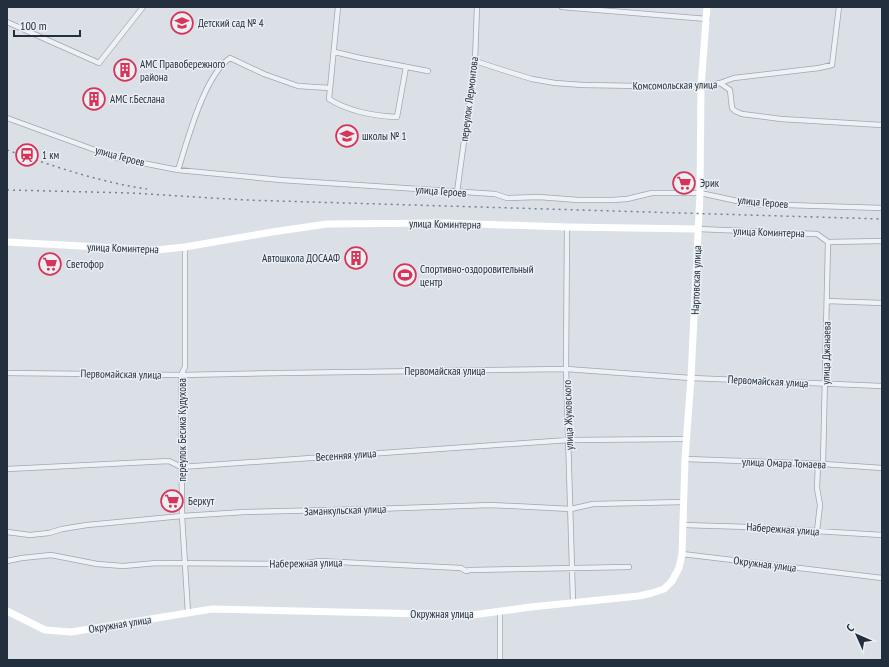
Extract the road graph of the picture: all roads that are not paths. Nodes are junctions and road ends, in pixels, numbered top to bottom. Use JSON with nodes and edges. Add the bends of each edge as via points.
{"nodes":[{"id":1,"x":143,"y":7,"type":"edge"},
{"id":2,"x":338,"y":7,"type":"edge"},
{"id":3,"x":477,"y":7,"type":"edge"},
{"id":4,"x":562,"y":7,"type":"edge"},
{"id":5,"x":707,"y":7,"type":"edge"},
{"id":6,"x":840,"y":7,"type":"edge"},
{"id":7,"x":707,"y":19,"type":"junction"},
{"id":8,"x":7,"y":22,"type":"edge"},
{"id":9,"x":335,"y":52,"type":"junction"},
{"id":10,"x":474,"y":61,"type":"junction"},
{"id":11,"x":406,"y":67,"type":"junction"},
{"id":12,"x":428,"y":71,"type":"dead end"},
{"id":13,"x":720,"y":83,"type":"junction"},
{"id":14,"x":702,"y":87,"type":"junction"},
{"id":15,"x":330,"y":88,"type":"junction"},
{"id":16,"x":7,"y":118,"type":"edge"},
{"id":17,"x":882,"y":125,"type":"edge"},
{"id":18,"x":178,"y":170,"type":"junction"},
{"id":19,"x":457,"y":192,"type":"junction"},
{"id":20,"x":700,"y":193,"type":"junction"},
{"id":21,"x":882,"y":208,"type":"edge"},
{"id":22,"x":567,"y":227,"type":"junction"},
{"id":23,"x":698,"y":229,"type":"junction"},
{"id":24,"x":882,"y":241,"type":"edge"},
{"id":25,"x":7,"y":242,"type":"edge"},
{"id":26,"x":828,"y":242,"type":"junction"},
{"id":27,"x":185,"y":247,"type":"junction"},
{"id":28,"x":827,"y":301,"type":"junction"},
{"id":29,"x":882,"y":303,"type":"edge"},
{"id":30,"x":566,"y":370,"type":"junction"},
{"id":31,"x":7,"y":373,"type":"edge"},
{"id":32,"x":181,"y":375,"type":"junction"},
{"id":33,"x":691,"y":378,"type":"junction"},
{"id":34,"x":826,"y":384,"type":"junction"},
{"id":35,"x":882,"y":386,"type":"edge"},
{"id":36,"x":686,"y":439,"type":"junction"},
{"id":37,"x":569,"y":440,"type":"junction"},
{"id":38,"x":685,"y":460,"type":"junction"},
{"id":39,"x":820,"y":464,"type":"junction"},
{"id":40,"x":181,"y":467,"type":"junction"},
{"id":41,"x":882,"y":468,"type":"edge"},
{"id":42,"x":7,"y":469,"type":"edge"},
{"id":43,"x":684,"y":502,"type":"junction"},
{"id":44,"x":571,"y":509,"type":"junction"},
{"id":45,"x":182,"y":516,"type":"junction"},
{"id":46,"x":684,"y":525,"type":"junction"},
{"id":47,"x":817,"y":531,"type":"junction"},
{"id":48,"x":7,"y":532,"type":"edge"},
{"id":49,"x":882,"y":535,"type":"edge"},
{"id":50,"x":682,"y":554,"type":"junction"},
{"id":51,"x":7,"y":561,"type":"edge"},
{"id":52,"x":185,"y":564,"type":"junction"},
{"id":53,"x":630,"y":567,"type":"dead end"},
{"id":54,"x":573,"y":568,"type":"junction"},
{"id":55,"x":882,"y":578,"type":"edge"},
{"id":56,"x":573,"y":602,"type":"junction"},
{"id":57,"x":7,"y":611,"type":"edge"},
{"id":58,"x":500,"y":611,"type":"junction"},
{"id":59,"x":188,"y":613,"type":"junction"},
{"id":60,"x":500,"y":660,"type":"edge"}],
"edges":[{"from":1,"to":8,"type":"street","via":[[99,63]]},
{"from":2,"to":9,"type":"street"},
{"from":3,"to":10,"type":"street","name":"переулок Лермонтова"},
{"from":4,"to":7,"type":"street"},
{"from":5,"to":7,"type":"street","name":"Нартовская улица"},
{"from":6,"to":13,"type":"street","via":[[832,65],[734,78]]},
{"from":7,"to":14,"type":"street","name":"Нартовская улица"},
{"from":9,"to":11,"type":"street"},
{"from":9,"to":15,"type":"street"},
{"from":10,"to":14,"type":"street","name":"Комсомольская улица","via":[[532,79],[555,83]]},
{"from":10,"to":19,"type":"street","name":"переулок Лермонтова"},
{"from":11,"to":12,"type":"street"},
{"from":11,"to":15,"type":"street","via":[[397,117],[382,116],[334,102],[329,99]]},
{"from":13,"to":14,"type":"street","name":"Комсомольская улица"},
{"from":13,"to":17,"type":"street","name":"Комсомольская улица","via":[[730,90],[732,108],[742,114]]},
{"from":14,"to":20,"type":"street","name":"Нартовская улица"},
{"from":15,"to":18,"type":"street","via":[[298,86],[230,58],[222,64],[201,100]]},
{"from":16,"to":18,"type":"street","name":"улица Героев","via":[[117,158]]},
{"from":18,"to":19,"type":"street","name":"улица Героев"},
{"from":19,"to":20,"type":"street","name":"улица Героев","via":[[495,194],[507,198],[585,200],[628,199],[652,193]]},
{"from":20,"to":21,"type":"street","name":"улица Героев","via":[[751,204]]},
{"from":20,"to":23,"type":"street","name":"Нартовская улица"},
{"from":22,"to":23,"type":"street","name":"улица Коминтерна"},
{"from":22,"to":27,"type":"street","name":"улица Коминтерна","via":[[444,223],[327,224]]},
{"from":22,"to":30,"type":"street","name":"улица Жуковского"},
{"from":23,"to":26,"type":"street","name":"улица Коминтерна","via":[[817,234]]},
{"from":23,"to":33,"type":"street","name":"Нартовская улица"},
{"from":24,"to":26,"type":"street","name":"улица Коминтерна"},
{"from":25,"to":27,"type":"street","name":"улица Коминтерна","via":[[156,250]]},
{"from":26,"to":28,"type":"street","name":"улица Джанаева"},
{"from":27,"to":32,"type":"street","name":"переулок Бесика Кудухова","via":[[185,367]]},
{"from":28,"to":29,"type":"street"},
{"from":28,"to":34,"type":"street","name":"улица Джанаева"},
{"from":30,"to":32,"type":"street","name":"Первомайская улица"},
{"from":30,"to":33,"type":"street","name":"Первомайская улица"},
{"from":30,"to":37,"type":"street","name":"улица Жуковского"},
{"from":31,"to":32,"type":"street","name":"Первомайская улица"},
{"from":32,"to":40,"type":"street","name":"переулок Бесика Кудухова"},
{"from":33,"to":34,"type":"street","name":"Первомайская улица"},
{"from":33,"to":36,"type":"street","name":"Нартовская улица"},
{"from":34,"to":35,"type":"street","name":"Первомайская улица"},
{"from":34,"to":39,"type":"street","name":"улица Джанаева"},
{"from":36,"to":37,"type":"street","name":"Весенняя улица"},
{"from":36,"to":38,"type":"street","name":"Нартовская улица"},
{"from":37,"to":40,"type":"street","name":"Весенняя улица"},
{"from":37,"to":44,"type":"street","name":"улица Жуковского"},
{"from":38,"to":39,"type":"street","name":"улица Омара Томаева"},
{"from":38,"to":43,"type":"street","name":"Нартовская улица"},
{"from":39,"to":41,"type":"street","name":"улица Омара Томаева"},
{"from":39,"to":47,"type":"street","name":"улица Джанаева"},
{"from":40,"to":42,"type":"street","name":"Весенняя улица","via":[[169,461]]},
{"from":40,"to":45,"type":"street","name":"переулок Бесика Кудухова"},
{"from":43,"to":44,"type":"street","name":"Заманкульская улица","via":[[599,504]]},
{"from":43,"to":46,"type":"street","name":"Нартовская улица"},
{"from":44,"to":45,"type":"street","name":"Заманкульская улица","via":[[491,504]]},
{"from":44,"to":54,"type":"street","name":"улица Жуковского"},
{"from":45,"to":48,"type":"street","name":"Заманкульская улица","via":[[87,525],[30,535]]},
{"from":45,"to":52,"type":"street","name":"переулок Бесика Кудухова"},
{"from":46,"to":47,"type":"street","name":"Набережная улица"},
{"from":46,"to":50,"type":"street","name":"Нартовская улица"},
{"from":47,"to":49,"type":"street","name":"Набережная улица"},
{"from":50,"to":55,"type":"street","name":"Окружная улица"},
{"from":50,"to":56,"type":"street","name":"Окружная улица","via":[[676,575],[664,589],[639,596]]},
{"from":51,"to":52,"type":"street","name":"Набережная улица","via":[[51,555],[123,566]]},
{"from":52,"to":54,"type":"street","name":"Набережная улица","via":[[300,564],[319,561],[461,568],[466,571]]},
{"from":52,"to":59,"type":"street","name":"переулок Бесика Кудухова"},
{"from":53,"to":54,"type":"street","name":"Набережная улица"},
{"from":54,"to":56,"type":"street","name":"улица Жуковского"},
{"from":56,"to":58,"type":"street","name":"Окружная улица"},
{"from":57,"to":59,"type":"street","name":"Окружная улица","via":[[45,630],[71,632]]},
{"from":58,"to":59,"type":"street","name":"Окружная улица","via":[[472,615],[212,610]]},
{"from":58,"to":60,"type":"street"}]}
